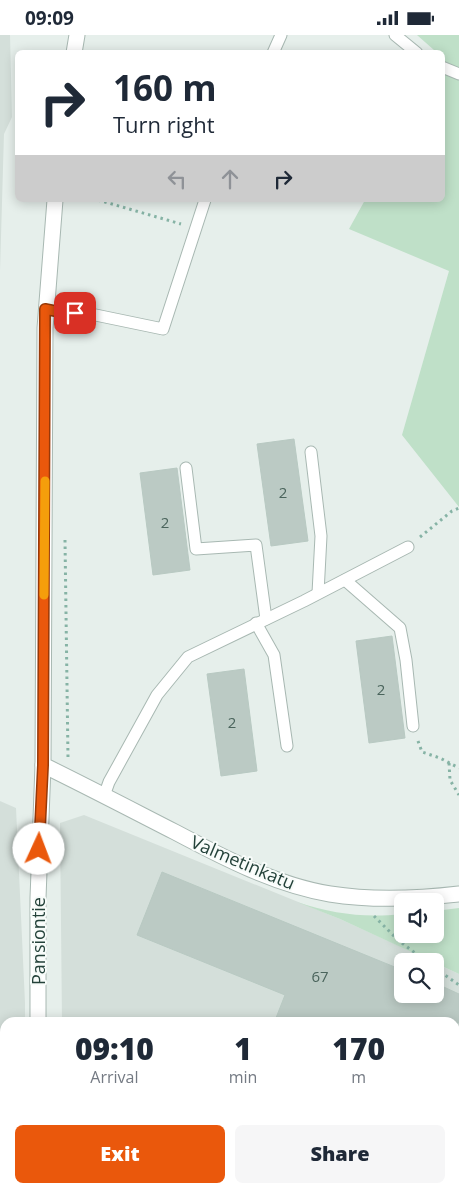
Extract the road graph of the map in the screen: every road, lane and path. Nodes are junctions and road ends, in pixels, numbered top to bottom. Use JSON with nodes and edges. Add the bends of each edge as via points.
{"nodes":[{"id":1,"x":77,"y":35,"type":"edge"},
{"id":2,"x":281,"y":35,"type":"edge"},
{"id":3,"x":394,"y":35,"type":"edge"},
{"id":4,"x":74,"y":50,"type":"edge"},
{"id":5,"x":274,"y":50,"type":"edge"},
{"id":6,"x":412,"y":50,"type":"edge"},
{"id":7,"x":445,"y":68,"type":"edge"},
{"id":8,"x":459,"y":73,"type":"edge"},
{"id":9,"x":55,"y":202,"type":"edge"},
{"id":10,"x":105,"y":202,"type":"edge"},
{"id":11,"x":203,"y":202,"type":"edge"},
{"id":12,"x":196,"y":227,"type":"junction"},
{"id":13,"x":45,"y":309,"type":"junction"},
{"id":14,"x":311,"y":452,"type":"dead end"},
{"id":15,"x":186,"y":468,"type":"dead end"},
{"id":16,"x":459,"y":508,"type":"edge"},
{"id":17,"x":408,"y":547,"type":"joint"},
{"id":18,"x":345,"y":580,"type":"junction"},
{"id":19,"x":318,"y":593,"type":"junction"},
{"id":20,"x":261,"y":621,"type":"junction"},
{"id":21,"x":413,"y":726,"type":"joint"},
{"id":22,"x":287,"y":746,"type":"dead end"},
{"id":23,"x":449,"y":762,"type":"junction"},
{"id":24,"x":43,"y":765,"type":"junction"},
{"id":25,"x":459,"y":769,"type":"edge"},
{"id":26,"x":459,"y":795,"type":"edge"},
{"id":27,"x":104,"y":796,"type":"junction"},
{"id":28,"x":459,"y":894,"type":"edge"},
{"id":29,"x":356,"y":898,"type":"junction"},
{"id":30,"x":415,"y":953,"type":"edge"},
{"id":31,"x":444,"y":974,"type":"edge"},
{"id":32,"x":459,"y":985,"type":"edge"},
{"id":33,"x":38,"y":1017,"type":"edge"}],
"edges":[{"from":1,"to":4,"type":"street"},
{"from":2,"to":5,"type":"lane"},
{"from":3,"to":6,"type":"lane"},
{"from":7,"to":8,"type":"lane"},
{"from":9,"to":13,"type":"street","name":"Pansiontie"},
{"from":10,"to":12,"type":"path"},
{"from":11,"to":12,"type":"lane"},
{"from":12,"to":13,"type":"lane","via":[[163,329],[86,313]]},
{"from":13,"to":24,"type":"street","name":"Pansiontie"},
{"from":14,"to":19,"type":"lane","via":[[322,536]]},
{"from":15,"to":20,"type":"lane","via":[[196,549],[256,545]]},
{"from":16,"to":17,"type":"path"},
{"from":17,"to":18,"type":"lane"},
{"from":18,"to":19,"type":"lane"},
{"from":18,"to":21,"type":"lane","via":[[400,628]]},
{"from":19,"to":20,"type":"lane"},
{"from":20,"to":22,"type":"lane","via":[[274,655]]},
{"from":20,"to":27,"type":"lane","via":[[188,657],[157,695]]},
{"from":21,"to":23,"type":"path","via":[[422,752]]},
{"from":23,"to":25,"type":"path"},
{"from":23,"to":26,"type":"path","via":[[450,780]]},
{"from":24,"to":27,"type":"street","name":"Valmetinkatu"},
{"from":24,"to":33,"type":"street","name":"Pansiontie"},
{"from":27,"to":29,"type":"street","name":"Valmetinkatu","via":[[257,871],[310,890]]},
{"from":28,"to":29,"type":"street","name":"Valmetinkatu","via":[[401,899]]},
{"from":29,"to":30,"type":"path"},
{"from":31,"to":32,"type":"path"}]}
